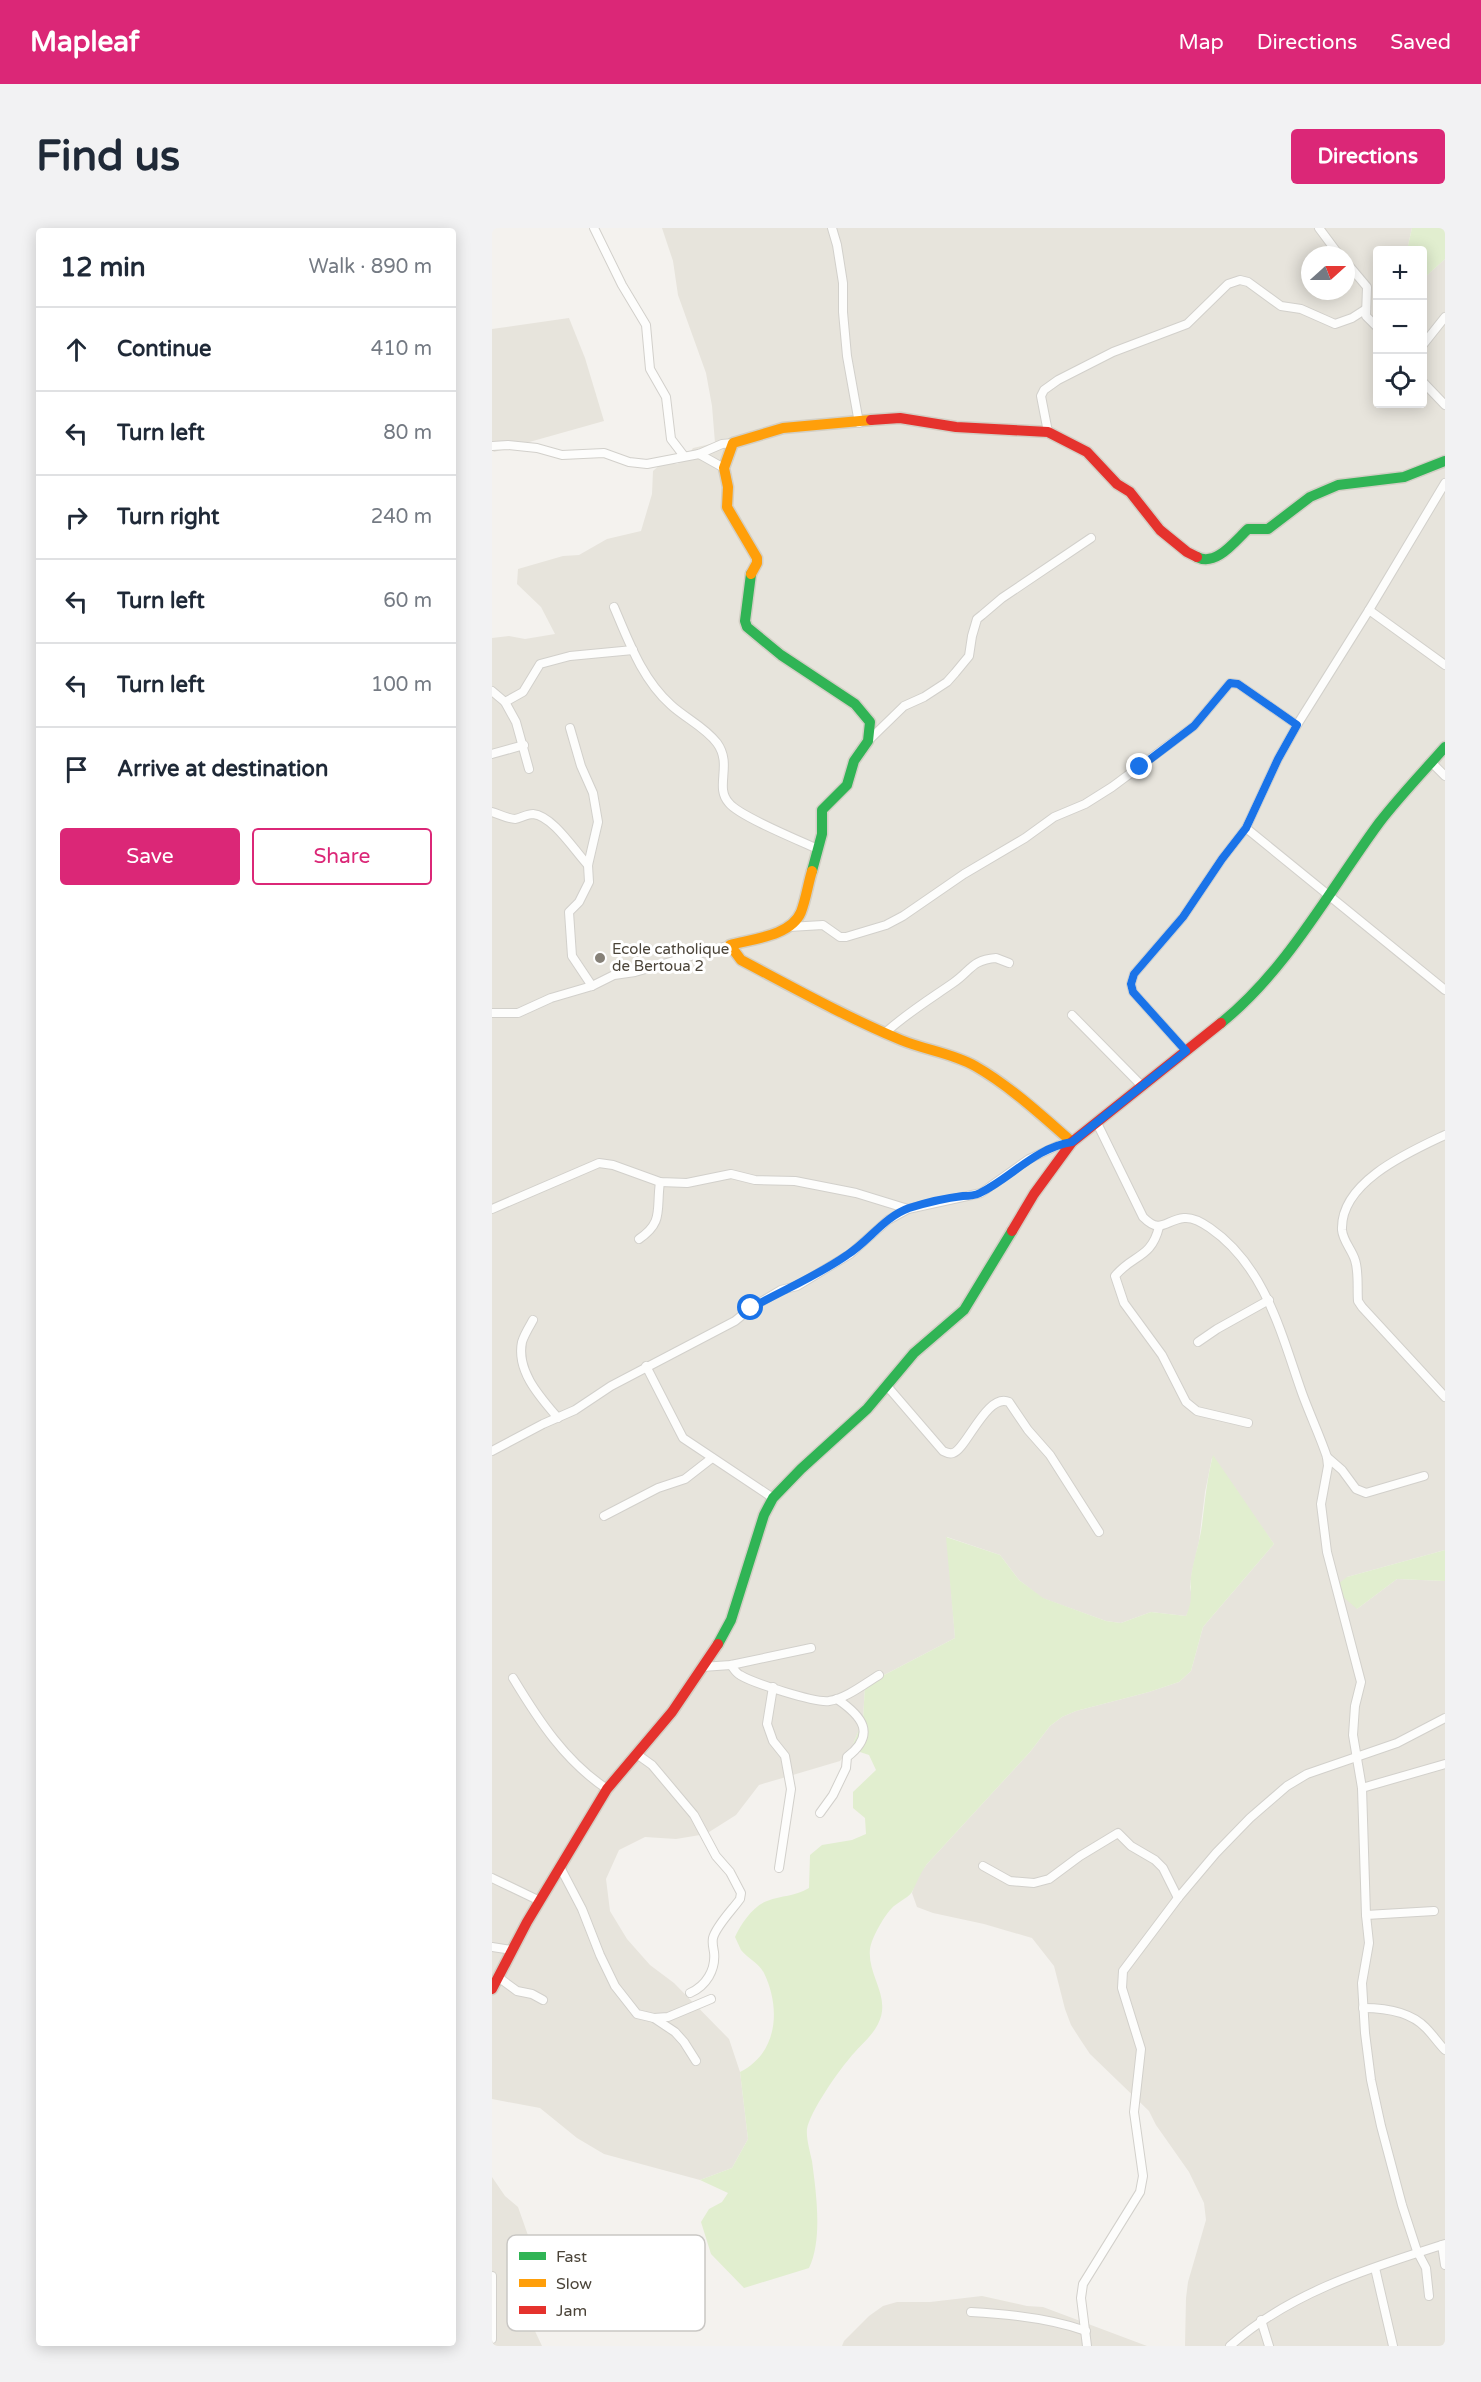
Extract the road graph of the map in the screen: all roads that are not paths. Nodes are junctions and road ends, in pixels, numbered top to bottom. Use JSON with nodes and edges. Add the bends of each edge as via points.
{"nodes":[{"id":1,"x":594,"y":228,"type":"edge"},
{"id":2,"x":832,"y":228,"type":"edge"},
{"id":3,"x":1319,"y":228,"type":"edge"},
{"id":4,"x":1332,"y":246,"type":"edge"},
{"id":5,"x":1355,"y":273,"type":"edge"},
{"id":6,"x":1366,"y":309,"type":"junction"},
{"id":7,"x":1445,"y":317,"type":"edge"},
{"id":8,"x":1373,"y":324,"type":"edge"},
{"id":9,"x":1427,"y":340,"type":"edge"},
{"id":10,"x":1427,"y":386,"type":"edge"},
{"id":11,"x":1445,"y":405,"type":"edge"},
{"id":12,"x":859,"y":423,"type":"junction"},
{"id":13,"x":1048,"y":432,"type":"junction"},
{"id":14,"x":733,"y":443,"type":"junction"},
{"id":15,"x":492,"y":446,"type":"edge"},
{"id":16,"x":699,"y":454,"type":"junction"},
{"id":17,"x":684,"y":456,"type":"junction"},
{"id":18,"x":1445,"y":461,"type":"edge"},
{"id":19,"x":724,"y":468,"type":"junction"},
{"id":20,"x":1445,"y":483,"type":"edge"},
{"id":21,"x":1091,"y":538,"type":"dead end"},
{"id":22,"x":614,"y":607,"type":"dead end"},
{"id":23,"x":1369,"y":610,"type":"junction"},
{"id":24,"x":633,"y":650,"type":"junction"},
{"id":25,"x":1445,"y":665,"type":"edge"},
{"id":26,"x":492,"y":691,"type":"edge"},
{"id":27,"x":505,"y":702,"type":"junction"},
{"id":28,"x":1297,"y":725,"type":"junction"},
{"id":29,"x":570,"y":728,"type":"dead end"},
{"id":30,"x":868,"y":741,"type":"junction"},
{"id":31,"x":524,"y":745,"type":"junction"},
{"id":32,"x":1445,"y":747,"type":"edge"},
{"id":33,"x":492,"y":754,"type":"edge"},
{"id":34,"x":1431,"y":762,"type":"junction"},
{"id":35,"x":530,"y":769,"type":"dead end"},
{"id":36,"x":1445,"y":776,"type":"edge"},
{"id":37,"x":492,"y":812,"type":"edge"},
{"id":38,"x":1246,"y":828,"type":"junction"},
{"id":39,"x":818,"y":849,"type":"junction"},
{"id":40,"x":588,"y":865,"type":"junction"},
{"id":41,"x":1328,"y":894,"type":"junction"},
{"id":42,"x":788,"y":927,"type":"junction"},
{"id":43,"x":730,"y":945,"type":"junction"},
{"id":44,"x":1009,"y":963,"type":"dead end"},
{"id":45,"x":592,"y":986,"type":"junction"},
{"id":46,"x":1445,"y":990,"type":"edge"},
{"id":47,"x":492,"y":1013,"type":"edge"},
{"id":48,"x":1072,"y":1015,"type":"dead end"},
{"id":49,"x":885,"y":1033,"type":"junction"},
{"id":50,"x":1186,"y":1051,"type":"junction"},
{"id":51,"x":1142,"y":1086,"type":"junction"},
{"id":52,"x":1097,"y":1123,"type":"junction"},
{"id":53,"x":1445,"y":1135,"type":"edge"},
{"id":54,"x":1072,"y":1142,"type":"junction"},
{"id":55,"x":660,"y":1182,"type":"junction"},
{"id":56,"x":492,"y":1209,"type":"edge"},
{"id":57,"x":908,"y":1209,"type":"junction"},
{"id":58,"x":1159,"y":1227,"type":"junction"},
{"id":59,"x":639,"y":1239,"type":"dead end"},
{"id":60,"x":1269,"y":1300,"type":"junction"},
{"id":61,"x":533,"y":1320,"type":"dead end"},
{"id":62,"x":1198,"y":1342,"type":"dead end"},
{"id":63,"x":646,"y":1366,"type":"junction"},
{"id":64,"x":887,"y":1386,"type":"junction"},
{"id":65,"x":1445,"y":1397,"type":"edge"},
{"id":66,"x":558,"y":1418,"type":"junction"},
{"id":67,"x":1248,"y":1423,"type":"dead end"},
{"id":68,"x":492,"y":1451,"type":"edge"},
{"id":69,"x":1327,"y":1457,"type":"junction"},
{"id":70,"x":712,"y":1458,"type":"junction"},
{"id":71,"x":1424,"y":1476,"type":"dead end"},
{"id":72,"x":773,"y":1498,"type":"junction"},
{"id":73,"x":604,"y":1516,"type":"dead end"},
{"id":74,"x":1099,"y":1532,"type":"dead end"},
{"id":75,"x":811,"y":1648,"type":"dead end"},
{"id":76,"x":731,"y":1665,"type":"junction"},
{"id":77,"x":702,"y":1667,"type":"junction"},
{"id":78,"x":879,"y":1675,"type":"dead end"},
{"id":79,"x":513,"y":1678,"type":"dead end"},
{"id":80,"x":773,"y":1687,"type":"junction"},
{"id":81,"x":837,"y":1699,"type":"junction"},
{"id":82,"x":1445,"y":1718,"type":"edge"},
{"id":83,"x":638,"y":1755,"type":"junction"},
{"id":84,"x":1358,"y":1757,"type":"junction"},
{"id":85,"x":1445,"y":1764,"type":"edge"},
{"id":86,"x":1362,"y":1788,"type":"junction"},
{"id":87,"x":607,"y":1789,"type":"junction"},
{"id":88,"x":820,"y":1813,"type":"dead end"},
{"id":89,"x":983,"y":1866,"type":"dead end"},
{"id":90,"x":560,"y":1867,"type":"junction"},
{"id":91,"x":779,"y":1868,"type":"dead end"},
{"id":92,"x":492,"y":1878,"type":"edge"},
{"id":93,"x":1178,"y":1898,"type":"junction"},
{"id":94,"x":540,"y":1901,"type":"junction"},
{"id":95,"x":1434,"y":1911,"type":"dead end"},
{"id":96,"x":1366,"y":1916,"type":"junction"},
{"id":97,"x":492,"y":1947,"type":"edge"},
{"id":98,"x":512,"y":1950,"type":"junction"},
{"id":99,"x":498,"y":1977,"type":"junction"},
{"id":100,"x":492,"y":1989,"type":"edge"},
{"id":101,"x":690,"y":1993,"type":"dead end"},
{"id":102,"x":711,"y":1999,"type":"dead end"},
{"id":103,"x":543,"y":2000,"type":"dead end"},
{"id":104,"x":1363,"y":2008,"type":"junction"},
{"id":105,"x":654,"y":2018,"type":"junction"},
{"id":106,"x":1445,"y":2050,"type":"edge"},
{"id":107,"x":696,"y":2061,"type":"dead end"},
{"id":108,"x":1444,"y":2244,"type":"edge"},
{"id":109,"x":1418,"y":2251,"type":"junction"},
{"id":110,"x":1445,"y":2265,"type":"edge"},
{"id":111,"x":1376,"y":2268,"type":"junction"},
{"id":112,"x":492,"y":2276,"type":"edge"},
{"id":113,"x":1429,"y":2296,"type":"dead end"},
{"id":114,"x":971,"y":2312,"type":"dead end"},
{"id":115,"x":1261,"y":2320,"type":"junction"},
{"id":116,"x":1086,"y":2331,"type":"junction"},
{"id":117,"x":492,"y":2339,"type":"edge"},
{"id":118,"x":1087,"y":2346,"type":"edge"},
{"id":119,"x":1230,"y":2346,"type":"edge"},
{"id":120,"x":1269,"y":2346,"type":"edge"},
{"id":121,"x":1393,"y":2346,"type":"edge"}],
"edges":[{"from":1,"to":17,"type":"street","via":[[646,325],[650,369],[666,397],[671,439]]},
{"from":2,"to":12,"type":"street","via":[[843,283],[847,356]]},
{"from":3,"to":4,"type":"street"},
{"from":5,"to":6,"type":"street","via":[[1367,287]]},
{"from":6,"to":8,"type":"street","via":[[1367,319]]},
{"from":6,"to":13,"type":"street","via":[[1335,324],[1301,309],[1281,306],[1248,282],[1228,284],[1187,324],[1113,352],[1044,390],[1041,396]]},
{"from":7,"to":9,"type":"street"},
{"from":10,"to":11,"type":"street"},
{"from":12,"to":13,"type":"street","via":[[905,418],[956,427]]},
{"from":12,"to":14,"type":"street","via":[[783,428]]},
{"from":13,"to":18,"type":"street","via":[[1087,452],[1130,492],[1161,530],[1204,561],[1214,559],[1244,530],[1268,529],[1318,492],[1338,485],[1404,477]]},
{"from":14,"to":16,"type":"street"},
{"from":14,"to":19,"type":"street"},
{"from":15,"to":17,"type":"street","via":[[537,448],[562,455],[604,453],[647,464]]},
{"from":16,"to":17,"type":"street"},
{"from":16,"to":19,"type":"street"},
{"from":19,"to":30,"type":"street","via":[[727,507],[757,558],[749,578],[747,627],[867,715]]},
{"from":20,"to":23,"type":"street"},
{"from":21,"to":30,"type":"street","via":[[982,615],[972,636],[969,656],[947,682],[904,706]]},
{"from":22,"to":24,"type":"street"},
{"from":23,"to":25,"type":"street"},
{"from":23,"to":28,"type":"street"},
{"from":24,"to":27,"type":"street","via":[[570,656],[540,664],[523,692]]},
{"from":24,"to":39,"type":"street","via":[[654,688],[717,742],[726,765],[722,788],[729,804]]},
{"from":26,"to":27,"type":"street"},
{"from":27,"to":31,"type":"street"},
{"from":28,"to":38,"type":"street"},
{"from":28,"to":42,"type":"street","via":[[1238,684],[1230,683],[1194,726],[1112,787],[1054,817],[903,916],[846,937],[823,925]]},
{"from":29,"to":40,"type":"street","via":[[593,793],[598,822]]},
{"from":30,"to":39,"type":"street","via":[[854,761],[843,791],[822,810]]},
{"from":31,"to":33,"type":"street"},
{"from":31,"to":35,"type":"street"},
{"from":32,"to":34,"type":"street"},
{"from":34,"to":36,"type":"street"},
{"from":34,"to":41,"type":"street","via":[[1381,821]]},
{"from":37,"to":40,"type":"street","via":[[513,819],[531,814],[545,817]]},
{"from":38,"to":41,"type":"street"},
{"from":38,"to":50,"type":"street","via":[[1183,917],[1134,974],[1131,984],[1133,992]]},
{"from":39,"to":42,"type":"street","via":[[801,912]]},
{"from":40,"to":45,"type":"street","via":[[589,882],[579,902],[568,912],[572,956]]},
{"from":41,"to":46,"type":"street"},
{"from":41,"to":50,"type":"street","via":[[1260,986]]},
{"from":42,"to":43,"type":"street"},
{"from":43,"to":45,"type":"street","via":[[614,975]]},
{"from":43,"to":49,"type":"street","via":[[741,960]]},
{"from":44,"to":49,"type":"street","via":[[996,958],[971,965],[961,978],[921,1003]]},
{"from":45,"to":47,"type":"street","via":[[518,1013]]},
{"from":48,"to":51,"type":"street"},
{"from":49,"to":54,"type":"street","via":[[974,1066],[1032,1106]]},
{"from":50,"to":51,"type":"street"},
{"from":51,"to":52,"type":"street"},
{"from":52,"to":54,"type":"street"},
{"from":52,"to":58,"type":"street","via":[[1143,1217]]},
{"from":53,"to":65,"type":"street","via":[[1383,1166],[1356,1193],[1345,1211],[1342,1231],[1355,1259],[1358,1301]]},
{"from":54,"to":57,"type":"street","via":[[1029,1159],[981,1193]]},
{"from":54,"to":64,"type":"street","via":[[1034,1194],[964,1310],[914,1353]]},
{"from":55,"to":56,"type":"street","via":[[599,1163]]},
{"from":55,"to":57,"type":"street","via":[[687,1183],[731,1173],[755,1180],[795,1181],[856,1193]]},
{"from":55,"to":59,"type":"street","via":[[656,1223]]},
{"from":57,"to":63,"type":"street","via":[[836,1263]]},
{"from":58,"to":60,"type":"street","via":[[1185,1218],[1210,1228],[1233,1250]]},
{"from":58,"to":67,"type":"street","via":[[1149,1250],[1115,1276],[1124,1303],[1162,1356],[1186,1402],[1197,1411]]},
{"from":60,"to":62,"type":"street"},
{"from":60,"to":69,"type":"street"},
{"from":61,"to":66,"type":"street","via":[[522,1340],[521,1354],[537,1394]]},
{"from":63,"to":66,"type":"street"},
{"from":63,"to":70,"type":"street","via":[[683,1438]]},
{"from":64,"to":72,"type":"street"},
{"from":64,"to":74,"type":"street","via":[[949,1454],[961,1447],[997,1401],[1009,1402],[1050,1455]]},
{"from":66,"to":68,"type":"street"},
{"from":69,"to":71,"type":"street","via":[[1356,1489],[1366,1493]]},
{"from":69,"to":84,"type":"street","via":[[1322,1504],[1327,1552],[1361,1682],[1353,1734]]},
{"from":70,"to":72,"type":"street"},
{"from":70,"to":73,"type":"street","via":[[685,1479],[658,1488]]},
{"from":72,"to":77,"type":"street","via":[[731,1620]]},
{"from":75,"to":76,"type":"street"},
{"from":76,"to":77,"type":"street"},
{"from":76,"to":80,"type":"street","via":[[737,1674]]},
{"from":77,"to":83,"type":"street"},
{"from":78,"to":81,"type":"street"},
{"from":79,"to":87,"type":"street","via":[[539,1722],[564,1752]]},
{"from":80,"to":81,"type":"street","via":[[802,1698]]},
{"from":80,"to":91,"type":"street","via":[[767,1724],[773,1741],[785,1756],[791,1789]]},
{"from":81,"to":88,"type":"street","via":[[858,1715],[862,1738],[859,1747],[847,1757],[835,1792]]},
{"from":82,"to":84,"type":"street","via":[[1397,1743]]},
{"from":83,"to":87,"type":"street"},
{"from":83,"to":101,"type":"street","via":[[652,1765],[694,1815],[741,1893],[712,1940],[712,1972],[704,1984]]},
{"from":84,"to":86,"type":"street"},
{"from":84,"to":93,"type":"street","via":[[1307,1774],[1287,1786],[1223,1846]]},
{"from":85,"to":86,"type":"street"},
{"from":86,"to":96,"type":"street"},
{"from":87,"to":90,"type":"street"},
{"from":89,"to":93,"type":"street","via":[[1010,1881],[1034,1883],[1049,1879],[1118,1833],[1155,1860]]},
{"from":90,"to":94,"type":"street"},
{"from":90,"to":105,"type":"street","via":[[615,1986],[637,2014]]},
{"from":92,"to":94,"type":"street"},
{"from":93,"to":116,"type":"street","via":[[1123,1971],[1122,1988],[1141,2049],[1134,2112],[1143,2176],[1140,2192],[1083,2284]]},
{"from":94,"to":98,"type":"street"},
{"from":95,"to":96,"type":"street"},
{"from":96,"to":104,"type":"street","via":[[1369,1943],[1362,1983]]},
{"from":97,"to":98,"type":"street"},
{"from":98,"to":99,"type":"street"},
{"from":99,"to":100,"type":"street"},
{"from":99,"to":103,"type":"street","via":[[517,1991]]},
{"from":102,"to":105,"type":"street","via":[[668,2017]]},
{"from":104,"to":106,"type":"street","via":[[1385,2008],[1402,2014],[1424,2026]]},
{"from":104,"to":109,"type":"street","via":[[1371,2080],[1402,2205]]},
{"from":105,"to":107,"type":"street","via":[[675,2032]]},
{"from":108,"to":109,"type":"street"},
{"from":108,"to":110,"type":"street"},
{"from":109,"to":111,"type":"street"},
{"from":109,"to":113,"type":"street"},
{"from":111,"to":115,"type":"street","via":[[1288,2304]]},
{"from":111,"to":121,"type":"street"},
{"from":112,"to":117,"type":"street"},
{"from":114,"to":116,"type":"street","via":[[1009,2314]]},
{"from":115,"to":119,"type":"street"},
{"from":115,"to":120,"type":"street"},
{"from":116,"to":118,"type":"street"}]}
